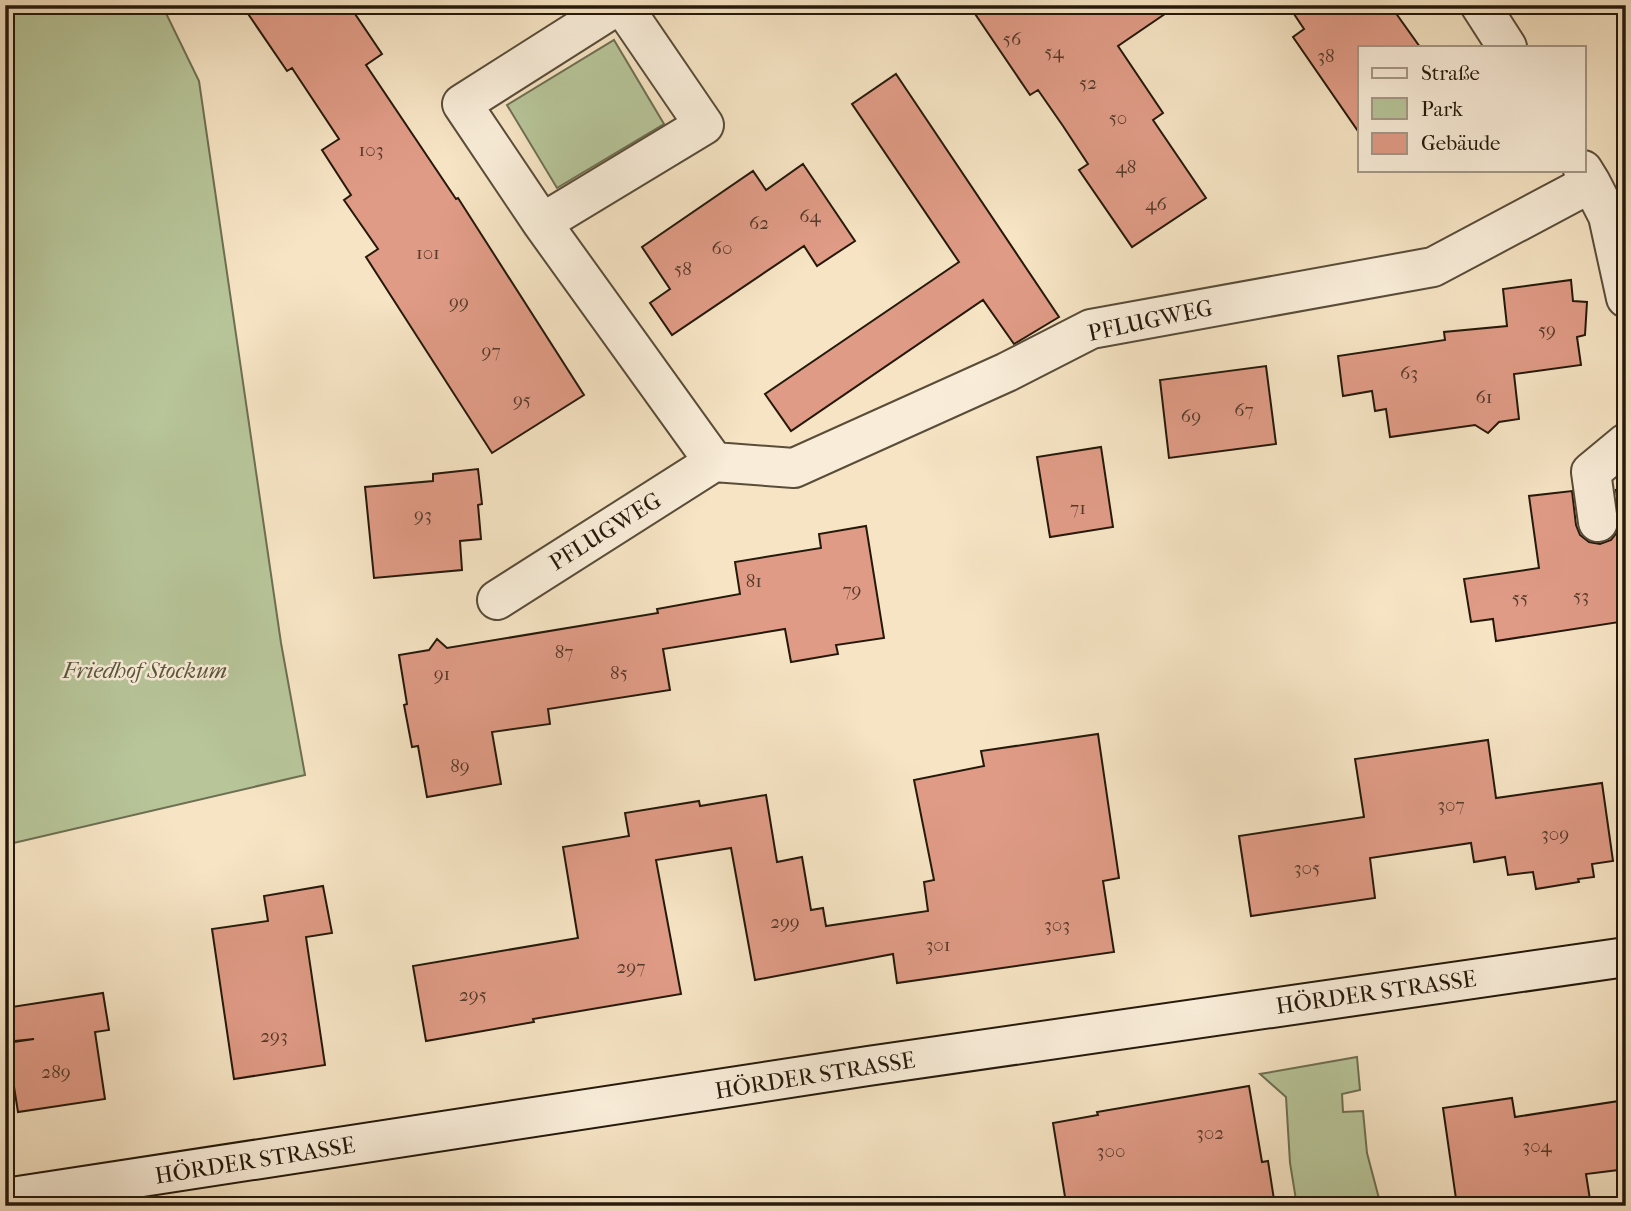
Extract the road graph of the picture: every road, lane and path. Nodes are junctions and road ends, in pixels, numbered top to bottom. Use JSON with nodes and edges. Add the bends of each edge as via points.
{"nodes":[{"id":1,"x":620,"y":5,"type":"edge"},
{"id":2,"x":1480,"y":5,"type":"edge"},
{"id":3,"x":1506,"y":46,"type":"edge"},
{"id":4,"x":1587,"y":176,"type":"edge"},
{"id":5,"x":1626,"y":202,"type":"edge"},
{"id":6,"x":542,"y":223,"type":"junction"},
{"id":7,"x":1626,"y":298,"type":"edge"},
{"id":8,"x":1626,"y":443,"type":"edge"},
{"id":9,"x":714,"y":462,"type":"junction"},
{"id":10,"x":1598,"y":522,"type":"dead end"},
{"id":11,"x":497,"y":600,"type":"dead end"},
{"id":12,"x":1626,"y":957,"type":"edge"},
{"id":13,"x":5,"y":1198,"type":"edge"}],
"edges":[{"from":1,"to":6,"type":"street","via":[[462,104]]},
{"from":1,"to":6,"type":"street","via":[[704,125]]},
{"from":2,"to":3,"type":"street"},
{"from":4,"to":5,"type":"street"},
{"from":4,"to":7,"type":"street","via":[[1608,216]]},
{"from":4,"to":9,"type":"street","name":"PFLUGWEG","via":[[1433,267],[1091,328],[1007,372],[794,468]]},
{"from":6,"to":9,"type":"street"},
{"from":8,"to":10,"type":"street","via":[[1591,472]]},
{"from":9,"to":11,"type":"street","name":"PFLUGWEG"},
{"from":12,"to":13,"type":"street","name":"HÖRDER STRASSE"}]}
